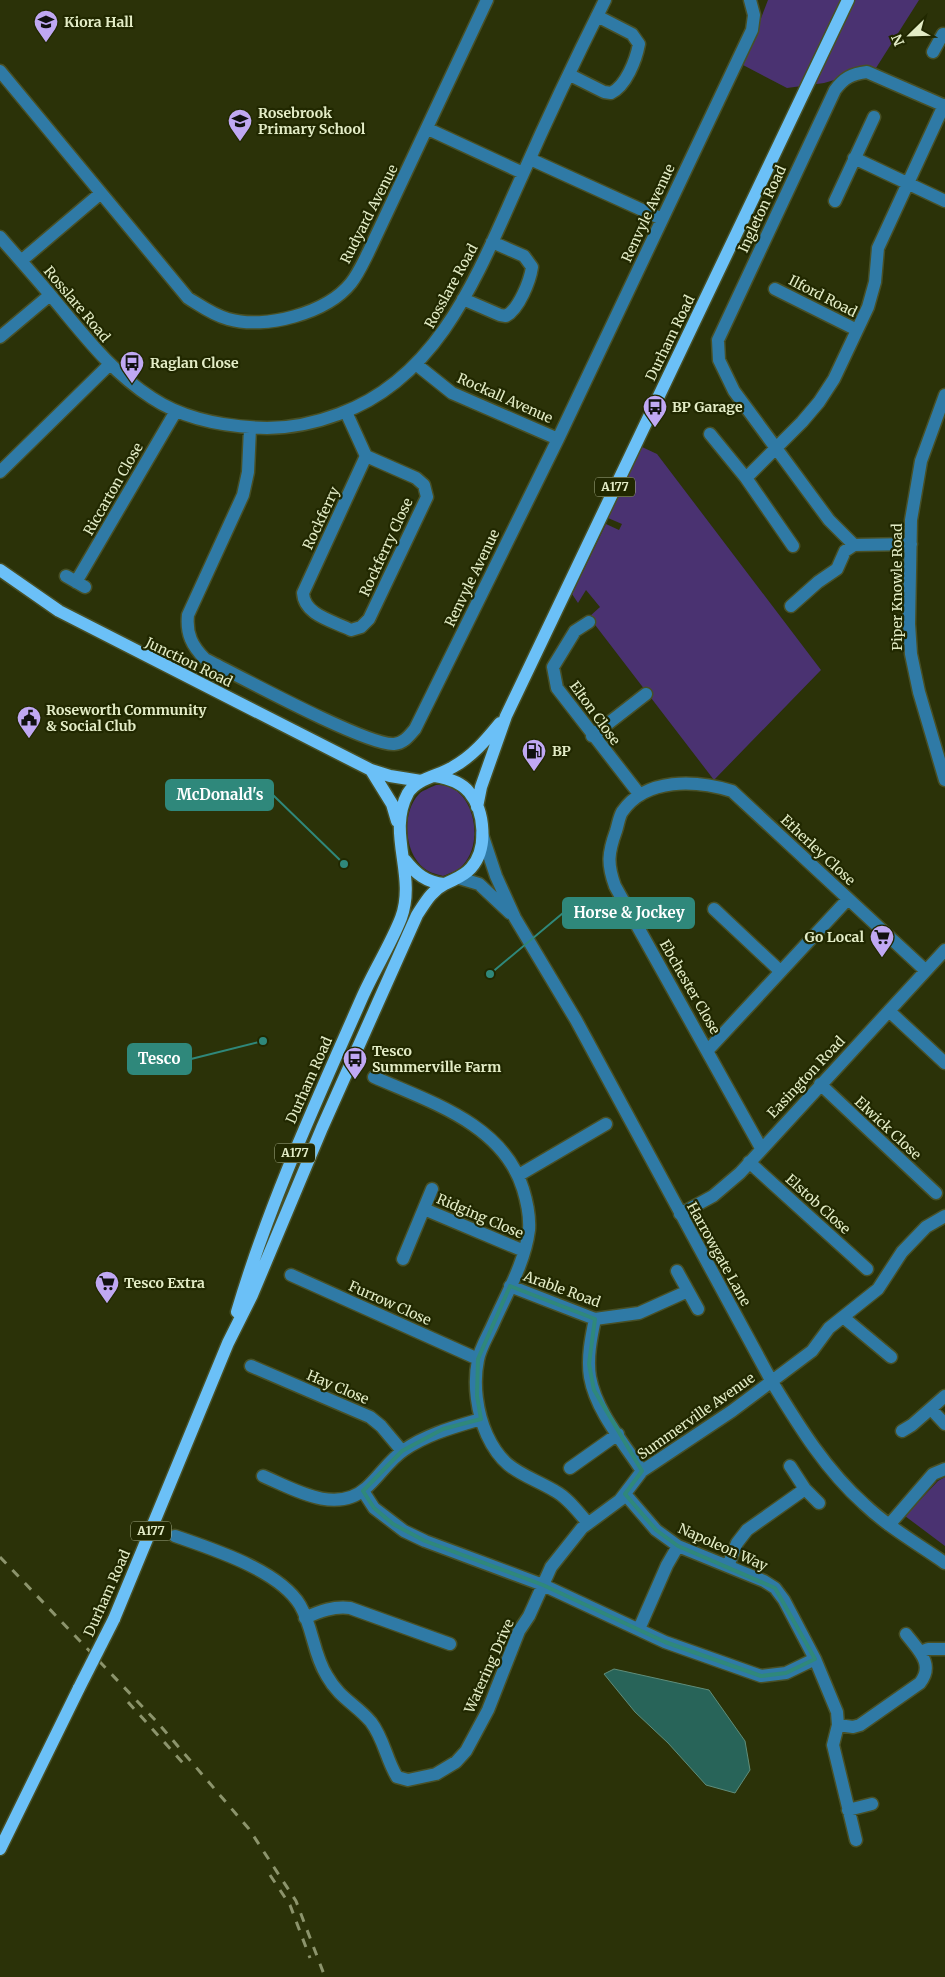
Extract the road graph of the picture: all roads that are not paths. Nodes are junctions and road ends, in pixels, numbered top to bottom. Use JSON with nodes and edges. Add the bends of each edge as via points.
{"nodes":[{"id":1,"x":487,"y":0,"type":"edge"},
{"id":2,"x":605,"y":0,"type":"edge"},
{"id":3,"x":750,"y":0,"type":"edge"},
{"id":4,"x":848,"y":0,"type":"edge"},
{"id":5,"x":597,"y":16,"type":"junction"},
{"id":6,"x":0,"y":71,"type":"edge"},
{"id":7,"x":570,"y":75,"type":"junction"},
{"id":8,"x":944,"y":106,"type":"edge"},
{"id":9,"x":874,"y":117,"type":"dead end"},
{"id":10,"x":428,"y":129,"type":"junction"},
{"id":11,"x":854,"y":158,"type":"junction"},
{"id":12,"x":530,"y":159,"type":"junction"},
{"id":13,"x":523,"y":173,"type":"junction"},
{"id":14,"x":907,"y":183,"type":"junction"},
{"id":15,"x":101,"y":193,"type":"junction"},
{"id":16,"x":835,"y":201,"type":"dead end"},
{"id":17,"x":945,"y":201,"type":"edge"},
{"id":18,"x":662,"y":219,"type":"junction"},
{"id":19,"x":0,"y":236,"type":"edge"},
{"id":20,"x":492,"y":242,"type":"junction"},
{"id":21,"x":21,"y":262,"type":"junction"},
{"id":22,"x":775,"y":289,"type":"dead end"},
{"id":23,"x":50,"y":295,"type":"junction"},
{"id":24,"x":463,"y":299,"type":"junction"},
{"id":25,"x":857,"y":330,"type":"junction"},
{"id":26,"x":0,"y":337,"type":"edge"},
{"id":27,"x":109,"y":365,"type":"junction"},
{"id":28,"x":417,"y":365,"type":"junction"},
{"id":29,"x":945,"y":396,"type":"edge"},
{"id":30,"x":176,"y":412,"type":"junction"},
{"id":31,"x":346,"y":412,"type":"junction"},
{"id":32,"x":250,"y":428,"type":"junction"},
{"id":33,"x":710,"y":434,"type":"dead end"},
{"id":34,"x":558,"y":439,"type":"junction"},
{"id":35,"x":776,"y":448,"type":"junction"},
{"id":36,"x":366,"y":456,"type":"junction"},
{"id":37,"x":0,"y":472,"type":"edge"},
{"id":38,"x":746,"y":478,"type":"junction"},
{"id":39,"x":911,"y":544,"type":"junction"},
{"id":40,"x":854,"y":545,"type":"junction"},
{"id":41,"x":792,"y":546,"type":"dead end"},
{"id":42,"x":0,"y":570,"type":"edge"},
{"id":43,"x":76,"y":582,"type":"dead end"},
{"id":44,"x":304,"y":592,"type":"joint"},
{"id":45,"x":791,"y":606,"type":"dead end"},
{"id":46,"x":589,"y":622,"type":"dead end"},
{"id":47,"x":646,"y":694,"type":"dead end"},
{"id":48,"x":506,"y":716,"type":"junction"},
{"id":49,"x":592,"y":736,"type":"junction"},
{"id":50,"x":942,"y":753,"type":"edge"},
{"id":51,"x":371,"y":770,"type":"junction"},
{"id":52,"x":435,"y":776,"type":"junction"},
{"id":53,"x":945,"y":780,"type":"edge"},
{"id":54,"x":422,"y":781,"type":"junction"},
{"id":55,"x":676,"y":782,"type":"joint"},
{"id":56,"x":640,"y":796,"type":"junction"},
{"id":57,"x":477,"y":807,"type":"junction"},
{"id":58,"x":399,"y":825,"type":"junction"},
{"id":59,"x":482,"y":834,"type":"junction"},
{"id":60,"x":405,"y":860,"type":"junction"},
{"id":61,"x":459,"y":878,"type":"junction"},
{"id":62,"x":444,"y":884,"type":"junction"},
{"id":63,"x":848,"y":899,"type":"junction"},
{"id":64,"x":714,"y":908,"type":"dead end"},
{"id":65,"x":515,"y":918,"type":"junction"},
{"id":66,"x":945,"y":950,"type":"edge"},
{"id":67,"x":780,"y":970,"type":"junction"},
{"id":68,"x":926,"y":970,"type":"junction"},
{"id":69,"x":888,"y":1011,"type":"junction"},
{"id":70,"x":708,"y":1050,"type":"junction"},
{"id":71,"x":945,"y":1063,"type":"edge"},
{"id":72,"x":374,"y":1077,"type":"dead end"},
{"id":73,"x":820,"y":1084,"type":"junction"},
{"id":74,"x":606,"y":1124,"type":"dead end"},
{"id":75,"x":761,"y":1148,"type":"junction"},
{"id":76,"x":749,"y":1162,"type":"junction"},
{"id":77,"x":519,"y":1175,"type":"junction"},
{"id":78,"x":432,"y":1189,"type":"dead end"},
{"id":79,"x":936,"y":1193,"type":"dead end"},
{"id":80,"x":424,"y":1209,"type":"junction"},
{"id":81,"x":680,"y":1214,"type":"junction"},
{"id":82,"x":945,"y":1216,"type":"edge"},
{"id":83,"x":524,"y":1251,"type":"junction"},
{"id":84,"x":403,"y":1259,"type":"dead end"},
{"id":85,"x":867,"y":1269,"type":"dead end"},
{"id":86,"x":677,"y":1271,"type":"dead end"},
{"id":87,"x":290,"y":1275,"type":"dead end"},
{"id":88,"x":510,"y":1286,"type":"junction"},
{"id":89,"x":688,"y":1291,"type":"junction"},
{"id":90,"x":698,"y":1309,"type":"dead end"},
{"id":91,"x":843,"y":1317,"type":"junction"},
{"id":92,"x":595,"y":1320,"type":"junction"},
{"id":93,"x":228,"y":1343,"type":"junction"},
{"id":94,"x":891,"y":1357,"type":"dead end"},
{"id":95,"x":478,"y":1359,"type":"junction"},
{"id":96,"x":251,"y":1366,"type":"dead end"},
{"id":97,"x":772,"y":1382,"type":"junction"},
{"id":98,"x":945,"y":1396,"type":"edge"},
{"id":99,"x":931,"y":1409,"type":"junction"},
{"id":100,"x":481,"y":1419,"type":"junction"},
{"id":101,"x":945,"y":1424,"type":"edge"},
{"id":102,"x":902,"y":1431,"type":"dead end"},
{"id":103,"x":618,"y":1434,"type":"junction"},
{"id":104,"x":402,"y":1451,"type":"junction"},
{"id":105,"x":790,"y":1466,"type":"dead end"},
{"id":106,"x":570,"y":1468,"type":"dead end"},
{"id":107,"x":945,"y":1469,"type":"edge"},
{"id":108,"x":642,"y":1471,"type":"junction"},
{"id":109,"x":263,"y":1476,"type":"dead end"},
{"id":110,"x":805,"y":1489,"type":"junction"},
{"id":111,"x":363,"y":1491,"type":"junction"},
{"id":112,"x":625,"y":1494,"type":"junction"},
{"id":113,"x":819,"y":1503,"type":"dead end"},
{"id":114,"x":588,"y":1522,"type":"junction"},
{"id":115,"x":889,"y":1525,"type":"junction"},
{"id":116,"x":175,"y":1536,"type":"dead end"},
{"id":117,"x":678,"y":1546,"type":"junction"},
{"id":118,"x":945,"y":1563,"type":"edge"},
{"id":119,"x":728,"y":1566,"type":"junction"},
{"id":120,"x":542,"y":1587,"type":"junction"},
{"id":121,"x":305,"y":1618,"type":"junction"},
{"id":122,"x":639,"y":1630,"type":"junction"},
{"id":123,"x":906,"y":1634,"type":"dead end"},
{"id":124,"x":450,"y":1644,"type":"dead end"},
{"id":125,"x":945,"y":1649,"type":"edge"},
{"id":126,"x":920,"y":1652,"type":"junction"},
{"id":127,"x":815,"y":1659,"type":"junction"},
{"id":128,"x":838,"y":1725,"type":"junction"},
{"id":129,"x":872,"y":1804,"type":"dead end"},
{"id":130,"x":848,"y":1810,"type":"junction"},
{"id":131,"x":856,"y":1840,"type":"dead end"},
{"id":132,"x":0,"y":1849,"type":"edge"}],
"edges":[{"from":1,"to":10,"type":"street","name":"Rudyard Avenue"},
{"from":2,"to":5,"type":"street","name":"Rosslare Road"},
{"from":3,"to":18,"type":"street","name":"Renvyle Avenue","via":[[754,15],[752,30]]},
{"from":4,"to":48,"type":"main road","name":"Durham Road","number":"A177"},
{"from":5,"to":7,"type":"street","name":"Rosslare Road"},
{"from":5,"to":7,"type":"street","via":[[632,34],[638,44],[622,85],[611,93],[604,92]]},
{"from":6,"to":15,"type":"street","name":"Rudyard Avenue"},
{"from":7,"to":12,"type":"street","name":"Rosslare Road"},
{"from":8,"to":14,"type":"street","name":"Ilford Road"},
{"from":8,"to":35,"type":"street","name":"Ingleton Road","via":[[867,72],[854,73],[843,79],[835,90],[718,340],[719,360],[734,391]]},
{"from":9,"to":11,"type":"street"},
{"from":10,"to":13,"type":"street"},
{"from":10,"to":15,"type":"street","name":"Rudyard Avenue","via":[[351,283],[317,308],[282,320],[258,323],[229,320],[188,298]]},
{"from":11,"to":14,"type":"street"},
{"from":11,"to":16,"type":"street"},
{"from":12,"to":13,"type":"street","name":"Rosslare Road"},
{"from":12,"to":18,"type":"street"},
{"from":13,"to":20,"type":"street","name":"Rosslare Road"},
{"from":14,"to":17,"type":"street"},
{"from":14,"to":25,"type":"street","name":"Ilford Road","via":[[878,248],[868,307]]},
{"from":15,"to":21,"type":"street"},
{"from":18,"to":34,"type":"street","name":"Renvyle Avenue"},
{"from":19,"to":21,"type":"street","name":"Rosslare Road"},
{"from":20,"to":24,"type":"street","name":"Rosslare Road"},
{"from":20,"to":24,"type":"street","via":[[524,256],[532,267],[515,309],[506,316],[500,315]]},
{"from":21,"to":23,"type":"street","name":"Rosslare Road"},
{"from":22,"to":25,"type":"street","name":"Ilford Road"},
{"from":23,"to":26,"type":"street"},
{"from":23,"to":27,"type":"street","name":"Rosslare Road"},
{"from":24,"to":28,"type":"street","name":"Rosslare Road","via":[[440,339]]},
{"from":25,"to":35,"type":"street","name":"Ilford Road","via":[[834,379],[819,402]]},
{"from":27,"to":30,"type":"street","name":"Rosslare Road","via":[[153,399]]},
{"from":27,"to":37,"type":"street"},
{"from":28,"to":31,"type":"street","name":"Rosslare Road","via":[[371,401]]},
{"from":28,"to":34,"type":"street","name":"Rockall Avenue","via":[[452,393]]},
{"from":29,"to":39,"type":"street","name":"Piper Knowle Road","via":[[921,461],[911,520]]},
{"from":30,"to":32,"type":"street","name":"Rosslare Road","via":[[224,425]]},
{"from":30,"to":43,"type":"street","name":"Riccarton Close"},
{"from":31,"to":32,"type":"street","name":"Rosslare Road","via":[[305,425]]},
{"from":31,"to":36,"type":"street"},
{"from":32,"to":34,"type":"street","name":"Renvyle Avenue","via":[[248,472],[243,495],[188,615],[187,627],[192,646],[204,659],[354,732],[392,744],[404,741],[415,729]]},
{"from":33,"to":38,"type":"street"},
{"from":35,"to":38,"type":"street"},
{"from":35,"to":40,"type":"street","name":"Ingleton Road","via":[[829,520]]},
{"from":36,"to":44,"type":"street","name":"Rockferry"},
{"from":36,"to":44,"type":"street","name":"Rockferry Close","via":[[416,478],[424,484],[427,497],[369,620],[360,627],[351,630],[310,610],[304,602]]},
{"from":38,"to":41,"type":"street"},
{"from":39,"to":40,"type":"street"},
{"from":39,"to":50,"type":"street","name":"Piper Knowle Road","via":[[911,654],[919,692]]},
{"from":40,"to":45,"type":"street","via":[[845,551],[837,569]]},
{"from":42,"to":51,"type":"main road","name":"Junction Road","via":[[59,611]]},
{"from":46,"to":49,"type":"street","name":"Elton Close","via":[[575,631],[553,668],[557,688]]},
{"from":47,"to":49,"type":"street"},
{"from":48,"to":52,"type":"main road","name":"Durham Road","number":"A177","via":[[478,750]]},
{"from":48,"to":57,"type":"main road","name":"Durham Road","number":"A177","via":[[481,786]]},
{"from":49,"to":56,"type":"street","name":"Elton Close"},
{"from":50,"to":53,"type":"street","name":"Piper Knowle Road"},
{"from":51,"to":54,"type":"main road","name":"Junction Road"},
{"from":51,"to":58,"type":"main road","via":[[392,804]]},
{"from":52,"to":54,"type":"main road","name":"Durham Road"},
{"from":52,"to":57,"type":"main road","name":"Durham Road","via":[[451,779],[469,792]]},
{"from":54,"to":58,"type":"main road","name":"Durham Road","via":[[410,790],[401,808]]},
{"from":55,"to":56,"type":"street","name":"Ebchester Close"},
{"from":55,"to":63,"type":"street","name":"Etherley Close","via":[[732,791]]},
{"from":56,"to":70,"type":"street","name":"Ebchester Close","via":[[622,813],[610,847],[609,869],[615,886]]},
{"from":57,"to":59,"type":"main road","name":"Durham Road"},
{"from":58,"to":60,"type":"main road","name":"Durham Road"},
{"from":59,"to":61,"type":"main road","name":"Durham Road","via":[[480,853],[471,868]]},
{"from":59,"to":65,"type":"street","name":"Harrowgate Lane"},
{"from":60,"to":62,"type":"main road","via":[[416,874]]},
{"from":60,"to":93,"type":"main road","name":"Durham Road","number":"A177","via":[[407,898],[400,919],[307,1122],[252,1262]]},
{"from":61,"to":62,"type":"main road","name":"Durham Road"},
{"from":61,"to":65,"type":"street","name":"Harrowgate Lane","via":[[479,884]]},
{"from":62,"to":93,"type":"main road","name":"Durham Road","number":"A177","via":[[430,895],[417,915],[252,1295]]},
{"from":63,"to":67,"type":"street"},
{"from":63,"to":68,"type":"street","name":"Etherley Close"},
{"from":64,"to":67,"type":"street","via":[[720,923]]},
{"from":65,"to":81,"type":"street","name":"Harrowgate Lane","via":[[576,1020]]},
{"from":66,"to":68,"type":"street","name":"Easington Road"},
{"from":67,"to":70,"type":"street"},
{"from":68,"to":69,"type":"street","name":"Easington Road"},
{"from":69,"to":71,"type":"street"},
{"from":69,"to":73,"type":"street","name":"Easington Road"},
{"from":70,"to":75,"type":"street","name":"Ebchester Close"},
{"from":72,"to":77,"type":"street","via":[[472,1124],[500,1147]]},
{"from":73,"to":75,"type":"street","name":"Easington Road"},
{"from":73,"to":79,"type":"street","name":"Elwick Close"},
{"from":74,"to":77,"type":"street"},
{"from":75,"to":76,"type":"street","name":"Easington Road"},
{"from":76,"to":81,"type":"street","name":"Easington Road","via":[[713,1196]]},
{"from":76,"to":85,"type":"street","name":"Elstob Close"},
{"from":77,"to":83,"type":"street","via":[[529,1218]]},
{"from":78,"to":80,"type":"street","name":"Ridging Close"},
{"from":80,"to":83,"type":"street","name":"Ridging Close"},
{"from":80,"to":84,"type":"street","name":"Ridging Close"},
{"from":81,"to":97,"type":"street","name":"Harrowgate Lane"},
{"from":82,"to":91,"type":"street","name":"Summerville Avenue","via":[[926,1227],[902,1252],[878,1289]]},
{"from":83,"to":88,"type":"street"},
{"from":86,"to":89,"type":"street"},
{"from":87,"to":95,"type":"street","name":"Furrow Close"},
{"from":88,"to":92,"type":"street","name":"Arable Road"},
{"from":88,"to":95,"type":"street"},
{"from":89,"to":90,"type":"street"},
{"from":89,"to":92,"type":"street","name":"Arable Road","via":[[638,1313]]},
{"from":91,"to":94,"type":"street"},
{"from":91,"to":97,"type":"street","name":"Summerville Avenue","via":[[829,1328],[812,1352]]},
{"from":92,"to":103,"type":"street","via":[[590,1347],[590,1376],[600,1406]]},
{"from":93,"to":132,"type":"main road","name":"Durham Road","number":"A177","bridge":true,"via":[[114,1619]]},
{"from":95,"to":100,"type":"street","via":[[477,1396]]},
{"from":96,"to":104,"type":"street","name":"Hay Close","via":[[370,1417]]},
{"from":97,"to":108,"type":"street","name":"Summerville Avenue"},
{"from":97,"to":115,"type":"street","name":"Harrowgate Lane","via":[[807,1439],[840,1480]]},
{"from":98,"to":99,"type":"street"},
{"from":99,"to":101,"type":"street"},
{"from":99,"to":102,"type":"street"},
{"from":100,"to":104,"type":"street","via":[[443,1430]]},
{"from":100,"to":114,"type":"street","via":[[498,1453],[513,1469],[555,1491]]},
{"from":103,"to":106,"type":"street"},
{"from":103,"to":108,"type":"street"},
{"from":104,"to":111,"type":"street"},
{"from":105,"to":110,"type":"street"},
{"from":107,"to":115,"type":"street","via":[[933,1474]]},
{"from":108,"to":112,"type":"street","name":"Summerville Avenue"},
{"from":109,"to":111,"type":"street","via":[[306,1496],[335,1500]]},
{"from":110,"to":113,"type":"street"},
{"from":110,"to":119,"type":"street","via":[[747,1530],[737,1543]]},
{"from":111,"to":120,"type":"street","via":[[374,1508],[404,1531]]},
{"from":112,"to":114,"type":"street","name":"Summerville Avenue"},
{"from":112,"to":117,"type":"street","name":"Napoleon Way","via":[[656,1530]]},
{"from":114,"to":120,"type":"street","name":"Summerville Avenue","via":[[551,1567]]},
{"from":115,"to":118,"type":"street","name":"Harrowgate Lane"},
{"from":116,"to":121,"type":"street","name":"Watering Drive","via":[[230,1555],[273,1580],[300,1604]]},
{"from":117,"to":119,"type":"street","name":"Napoleon Way"},
{"from":117,"to":122,"type":"street"},
{"from":119,"to":127,"type":"street","name":"Napoleon Way","via":[[764,1581],[780,1594]]},
{"from":120,"to":121,"type":"street","name":"Watering Drive","via":[[518,1631],[488,1710],[466,1751],[456,1762],[436,1774],[408,1780],[397,1776],[380,1735],[370,1721],[338,1694],[328,1679],[320,1666]]},
{"from":120,"to":122,"type":"street"},
{"from":121,"to":124,"type":"street","via":[[329,1609],[350,1608]]},
{"from":122,"to":127,"type":"street","via":[[761,1676],[786,1672]]},
{"from":123,"to":126,"type":"street"},
{"from":125,"to":126,"type":"street"},
{"from":126,"to":128,"type":"street","via":[[927,1665],[927,1675],[920,1683],[860,1725]]},
{"from":127,"to":128,"type":"street","name":"Napoleon Way","via":[[838,1712]]},
{"from":128,"to":130,"type":"street","name":"Napoleon Way","via":[[833,1745]]},
{"from":129,"to":130,"type":"street"},
{"from":130,"to":131,"type":"street","name":"Napoleon Way"}]}
